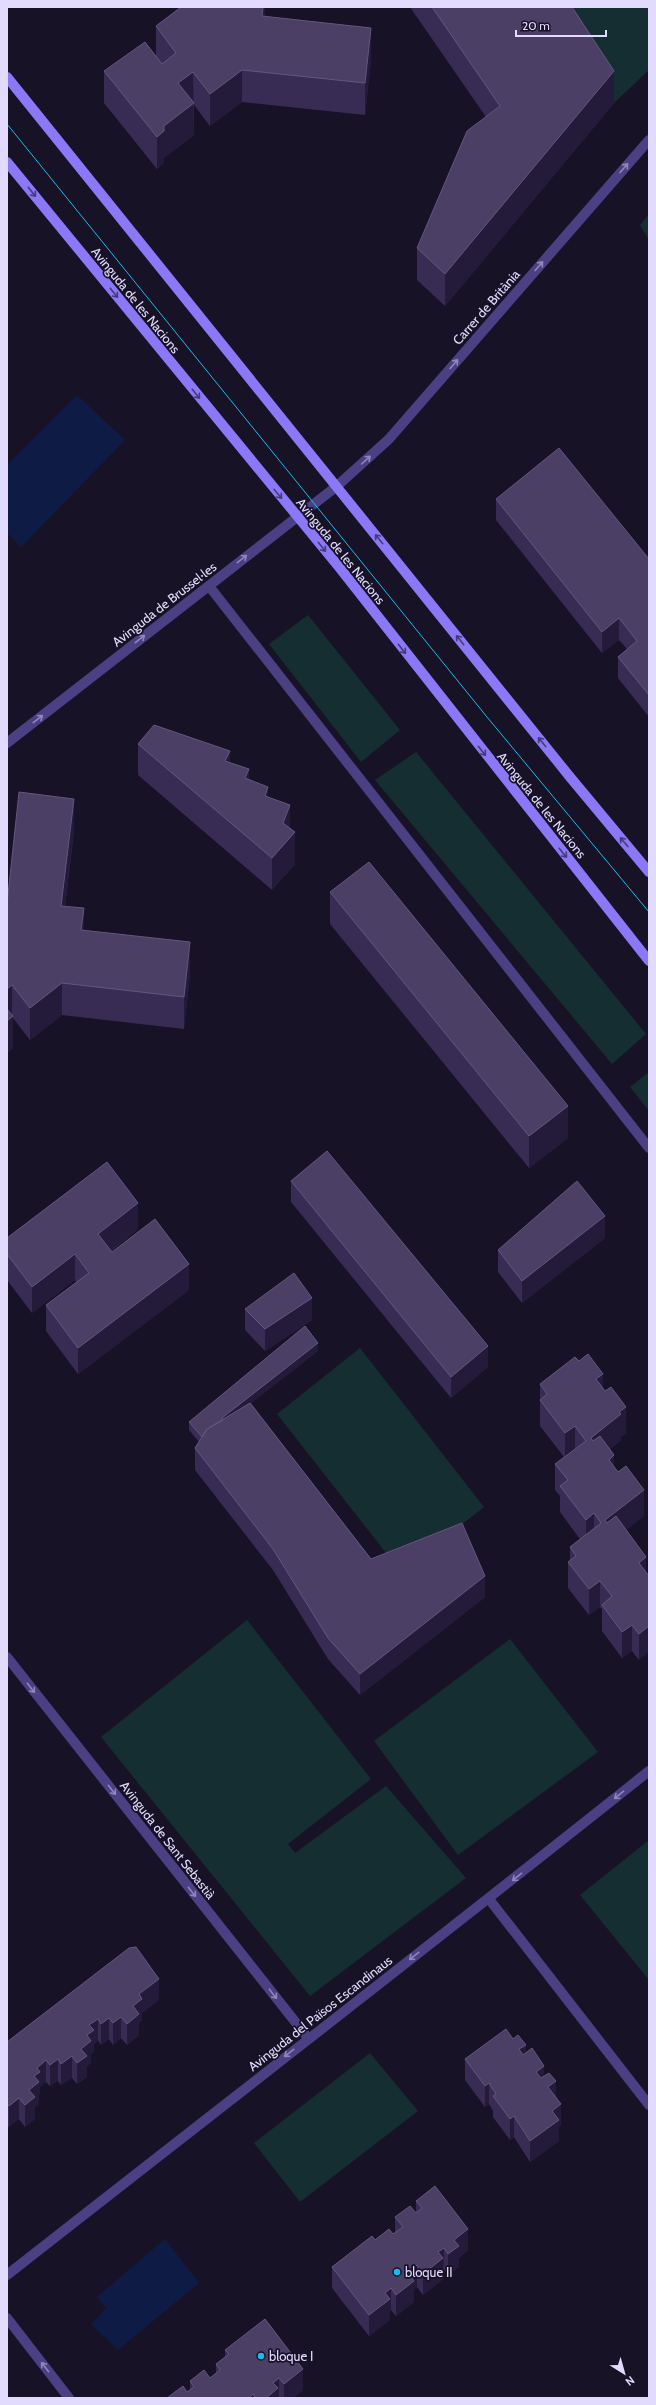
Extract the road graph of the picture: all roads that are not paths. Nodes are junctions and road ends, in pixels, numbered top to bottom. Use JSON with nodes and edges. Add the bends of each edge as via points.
{"nodes":[{"id":1,"x":7,"y":77,"type":"edge"},
{"id":2,"x":649,"y":140,"type":"edge"},
{"id":3,"x":7,"y":162,"type":"edge"},
{"id":4,"x":337,"y":486,"type":"junction"},
{"id":5,"x":297,"y":517,"type":"junction"},
{"id":6,"x":209,"y":586,"type":"junction"},
{"id":7,"x":7,"y":743,"type":"edge"},
{"id":8,"x":649,"y":872,"type":"edge"},
{"id":9,"x":649,"y":961,"type":"edge"},
{"id":10,"x":649,"y":1148,"type":"edge"},
{"id":11,"x":7,"y":1657,"type":"edge"},
{"id":12,"x":649,"y":1771,"type":"edge"},
{"id":13,"x":489,"y":1899,"type":"junction"},
{"id":14,"x":308,"y":2038,"type":"junction"},
{"id":15,"x":649,"y":2105,"type":"edge"},
{"id":16,"x":7,"y":2275,"type":"edge"},
{"id":17,"x":7,"y":2318,"type":"edge"},
{"id":18,"x":70,"y":2398,"type":"edge"}],
"edges":[{"from":1,"to":4,"type":"main road"},
{"from":4,"to":2,"type":"street","name":"Carrer de Britània","one_way":true,"via":[[389,439]]},
{"from":3,"to":5,"type":"main road","name":"Avinguda de les Nacions","one_way":true},
{"from":4,"to":5,"type":"street","name":"Avinguda de Brussel·les"},
{"from":8,"to":4,"type":"main road","one_way":true},
{"from":6,"to":5,"type":"street","name":"Avinguda de Brussel·les","one_way":true},
{"from":5,"to":9,"type":"main road","name":"Avinguda de les Nacions","one_way":true},
{"from":7,"to":6,"type":"street","name":"Avinguda de Brussel·les","one_way":true},
{"from":6,"to":10,"type":"street"},
{"from":11,"to":14,"type":"street","name":"Avinguda de Sant Sebastià","one_way":true},
{"from":12,"to":13,"type":"street","name":"Avinguda del Països Escandinaus","one_way":true},
{"from":13,"to":14,"type":"street","name":"Avinguda del Països Escandinaus","one_way":true},
{"from":13,"to":15,"type":"street"},
{"from":14,"to":16,"type":"street","name":"Avinguda del Països Escandinaus","one_way":true},
{"from":18,"to":17,"type":"street","one_way":true}]}
